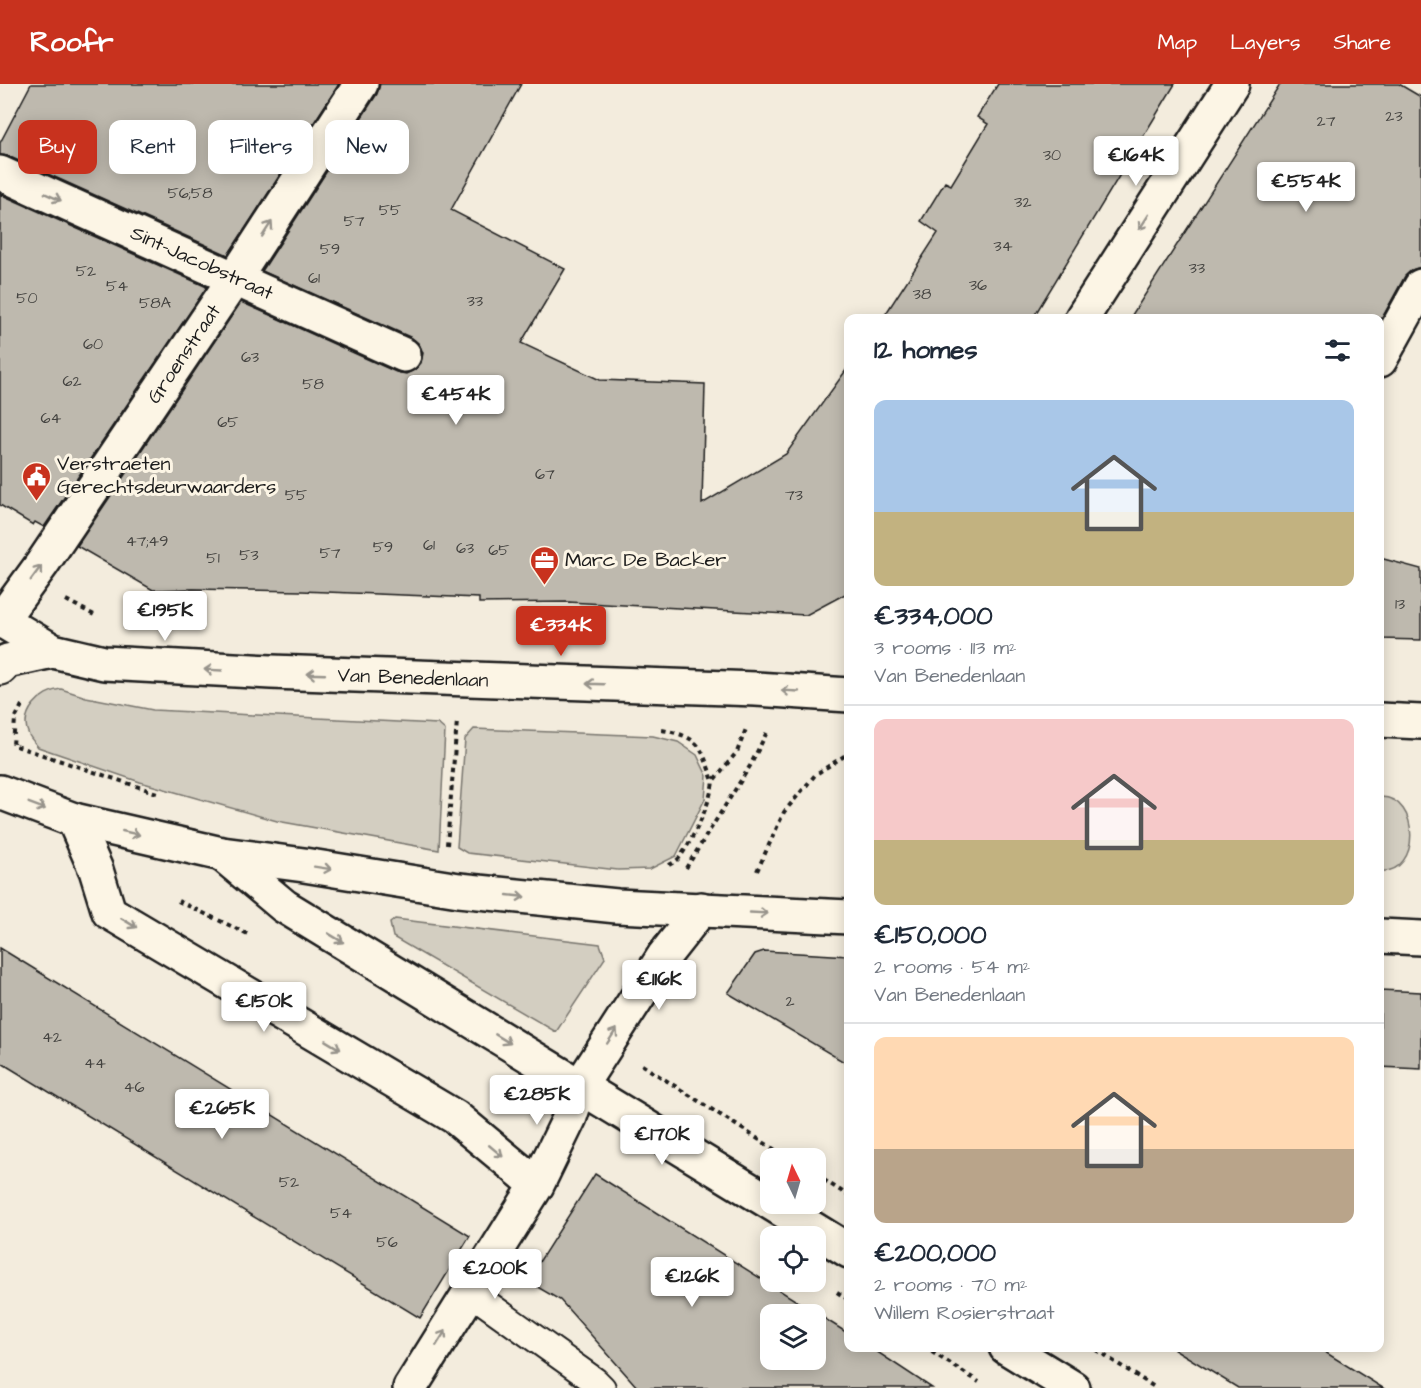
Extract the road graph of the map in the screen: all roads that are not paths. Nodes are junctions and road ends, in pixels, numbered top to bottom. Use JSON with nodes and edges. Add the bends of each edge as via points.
{"nodes":[{"id":1,"x":361,"y":84,"type":"edge"},
{"id":2,"x":1232,"y":84,"type":"edge"},
{"id":3,"x":0,"y":173,"type":"edge"},
{"id":4,"x":236,"y":278,"type":"junction"},
{"id":5,"x":1421,"y":286,"type":"edge"},
{"id":6,"x":1085,"y":314,"type":"edge"},
{"id":7,"x":1384,"y":353,"type":"edge"},
{"id":8,"x":404,"y":356,"type":"dead end"},
{"id":9,"x":1,"y":619,"type":"edge"},
{"id":10,"x":52,"y":651,"type":"junction"},
{"id":11,"x":0,"y":668,"type":"edge"},
{"id":12,"x":844,"y":695,"type":"edge"},
{"id":13,"x":1384,"y":720,"type":"edge"},
{"id":14,"x":1421,"y":722,"type":"edge"},
{"id":15,"x":0,"y":792,"type":"edge"},
{"id":16,"x":74,"y":820,"type":"junction"},
{"id":17,"x":222,"y":854,"type":"junction"},
{"id":18,"x":701,"y":909,"type":"junction"},
{"id":19,"x":844,"y":917,"type":"edge"},
{"id":20,"x":1384,"y":936,"type":"edge"},
{"id":21,"x":1421,"y":938,"type":"edge"},
{"id":22,"x":580,"y":1086,"type":"junction"},
{"id":23,"x":537,"y":1185,"type":"junction"},
{"id":24,"x":760,"y":1196,"type":"edge"},
{"id":25,"x":789,"y":1214,"type":"edge"},
{"id":26,"x":844,"y":1248,"type":"edge"},
{"id":27,"x":470,"y":1292,"type":"junction"},
{"id":28,"x":1014,"y":1352,"type":"edge"},
{"id":29,"x":410,"y":1388,"type":"edge"},
{"id":30,"x":602,"y":1388,"type":"edge"},
{"id":31,"x":1073,"y":1388,"type":"edge"}],
"edges":[{"from":4,"to":1,"type":"street","name":"Groenstraat","one_way":true},
{"from":2,"to":6,"type":"street","one_way":true},
{"from":3,"to":4,"type":"street","name":"Sint-Jacobstraat","one_way":true},
{"from":4,"to":8,"type":"street","name":"Sint-Jacobstraat"},
{"from":9,"to":4,"type":"street","name":"Groenstraat","one_way":true},
{"from":5,"to":7,"type":"street"},
{"from":9,"to":10,"type":"street","name":"Van Benedenlaan"},
{"from":10,"to":11,"type":"street","name":"Van Benedenlaan","via":[[7,661]]},
{"from":12,"to":10,"type":"street","name":"Van Benedenlaan","one_way":true,"via":[[176,668],[104,663]]},
{"from":13,"to":14,"type":"street"},
{"from":15,"to":16,"type":"street","one_way":true},
{"from":16,"to":17,"type":"street","one_way":true},
{"from":16,"to":23,"type":"street","one_way":true,"via":[[109,912],[455,1117]]},
{"from":17,"to":18,"type":"street","one_way":true,"via":[[459,890],[617,906]]},
{"from":17,"to":22,"type":"street","one_way":true,"via":[[284,906]]},
{"from":18,"to":19,"type":"street","one_way":true},
{"from":22,"to":18,"type":"street","one_way":true,"via":[[664,956]]},
{"from":20,"to":21,"type":"street"},
{"from":22,"to":23,"type":"street","via":[[570,1117]]},
{"from":22,"to":24,"type":"street"},
{"from":23,"to":27,"type":"street"},
{"from":25,"to":26,"type":"street"},
{"from":29,"to":27,"type":"street","one_way":true},
{"from":27,"to":30,"type":"lane"},
{"from":28,"to":31,"type":"street"}]}
